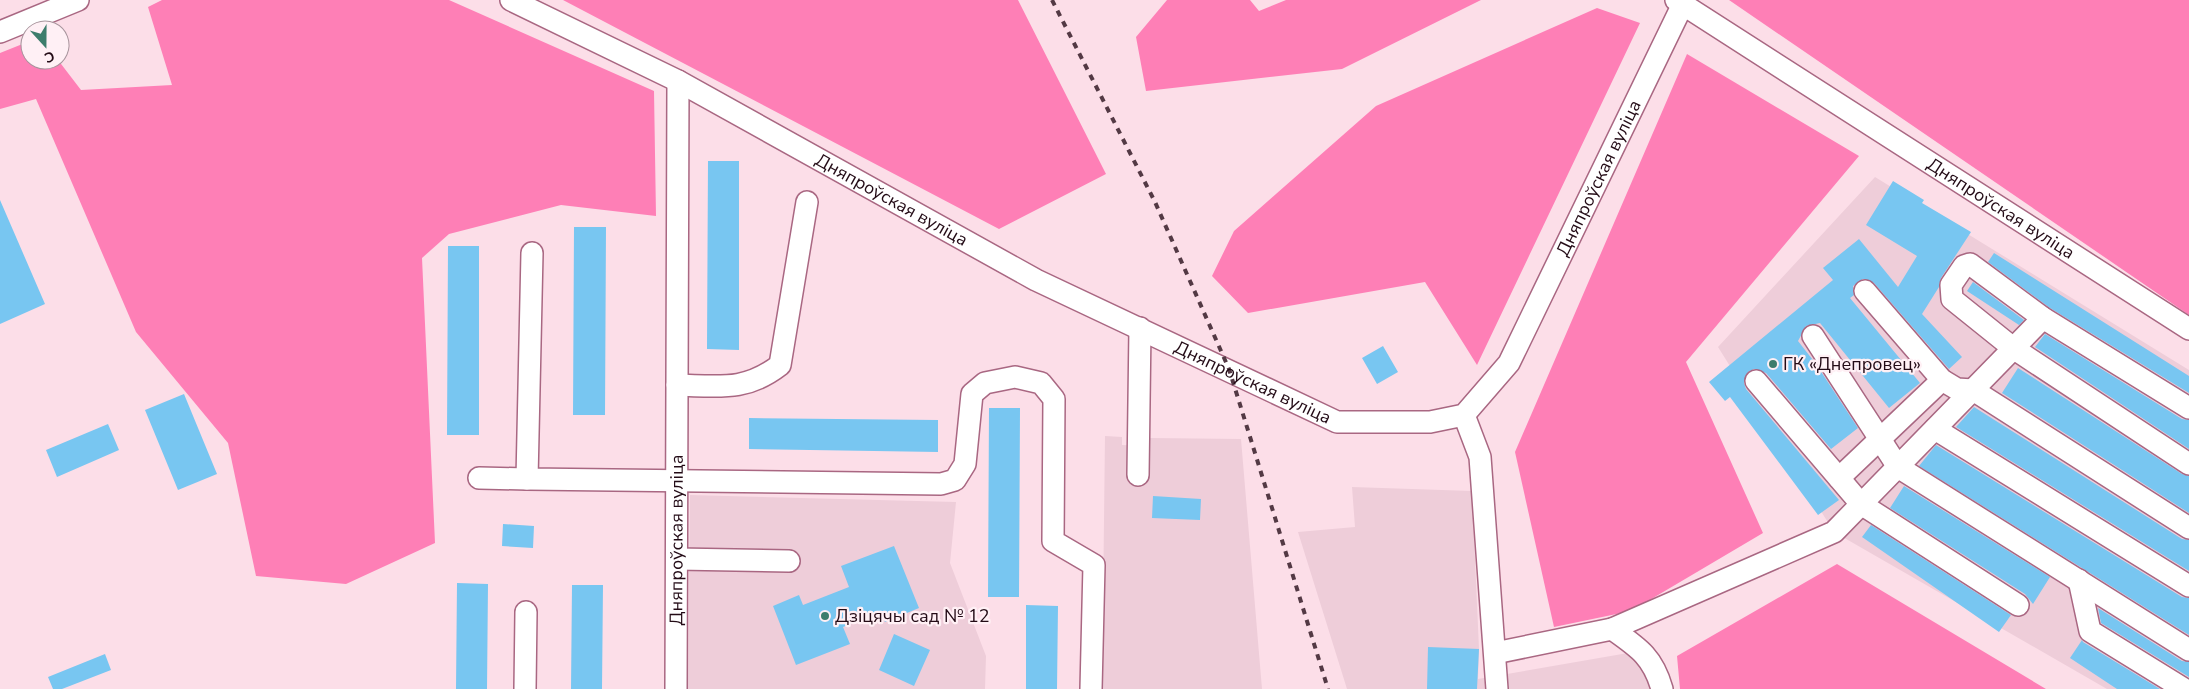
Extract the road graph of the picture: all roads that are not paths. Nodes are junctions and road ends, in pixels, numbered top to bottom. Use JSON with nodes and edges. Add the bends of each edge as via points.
{"nodes":[{"id":1,"x":78,"y":0,"type":"edge"},
{"id":2,"x":511,"y":0,"type":"edge"},
{"id":3,"x":1679,"y":2,"type":"edge"},
{"id":4,"x":0,"y":32,"type":"edge"},
{"id":5,"x":678,"y":81,"type":"junction"},
{"id":6,"x":807,"y":202,"type":"dead end"},
{"id":7,"x":532,"y":253,"type":"dead end"},
{"id":8,"x":1865,"y":291,"type":"dead end"},
{"id":9,"x":2043,"y":318,"type":"junction"},
{"id":10,"x":1140,"y":328,"type":"junction"},
{"id":11,"x":2189,"y":329,"type":"edge"},
{"id":12,"x":1813,"y":336,"type":"dead end"},
{"id":13,"x":2013,"y":348,"type":"junction"},
{"id":14,"x":1942,"y":380,"type":"junction"},
{"id":15,"x":1756,"y":381,"type":"dead end"},
{"id":16,"x":677,"y":385,"type":"junction"},
{"id":17,"x":1973,"y":390,"type":"junction"},
{"id":18,"x":2189,"y":408,"type":"edge"},
{"id":19,"x":1464,"y":415,"type":"junction"},
{"id":20,"x":1935,"y":429,"type":"junction"},
{"id":21,"x":1880,"y":439,"type":"junction"},
{"id":22,"x":2189,"y":464,"type":"edge"},
{"id":23,"x":1898,"y":467,"type":"junction"},
{"id":24,"x":1138,"y":475,"type":"dead end"},
{"id":25,"x":479,"y":478,"type":"dead end"},
{"id":26,"x":1839,"y":478,"type":"junction"},
{"id":27,"x":527,"y":479,"type":"junction"},
{"id":28,"x":678,"y":480,"type":"junction"},
{"id":29,"x":1862,"y":504,"type":"junction"},
{"id":30,"x":2189,"y":528,"type":"edge"},
{"id":31,"x":677,"y":559,"type":"junction"},
{"id":32,"x":789,"y":561,"type":"dead end"},
{"id":33,"x":2078,"y":580,"type":"junction"},
{"id":34,"x":2189,"y":586,"type":"edge"},
{"id":35,"x":2018,"y":606,"type":"dead end"},
{"id":36,"x":526,"y":612,"type":"dead end"},
{"id":37,"x":1612,"y":629,"type":"junction"},
{"id":38,"x":2189,"y":650,"type":"edge"},
{"id":39,"x":1495,"y":653,"type":"junction"},
{"id":40,"x":526,"y":689,"type":"edge"},
{"id":41,"x":676,"y":689,"type":"edge"},
{"id":42,"x":1090,"y":689,"type":"edge"},
{"id":43,"x":1496,"y":689,"type":"edge"},
{"id":44,"x":1662,"y":689,"type":"edge"},
{"id":45,"x":2184,"y":689,"type":"edge"}],
"edges":[{"from":1,"to":4,"type":"street"},
{"from":2,"to":5,"type":"street"},
{"from":3,"to":11,"type":"street","name":"Дняпроўская вуліца"},
{"from":3,"to":19,"type":"street","name":"Дняпроўская вуліца","via":[[1509,363]]},
{"from":5,"to":10,"type":"street","name":"Дняпроўская вуліца","via":[[1036,280]]},
{"from":5,"to":16,"type":"street","name":"Дняпроўская вуліца"},
{"from":6,"to":16,"type":"street","via":[[780,365],[763,378],[738,386]]},
{"from":7,"to":27,"type":"street"},
{"from":8,"to":14,"type":"street"},
{"from":9,"to":13,"type":"street"},
{"from":9,"to":13,"type":"street","via":[[1970,264],[1964,266],[1951,285],[1952,298]]},
{"from":9,"to":18,"type":"street"},
{"from":10,"to":19,"type":"street","name":"Дняпроўская вуліца","via":[[1337,422],[1430,422]]},
{"from":10,"to":24,"type":"street"},
{"from":12,"to":21,"type":"street"},
{"from":13,"to":17,"type":"street"},
{"from":13,"to":22,"type":"street"},
{"from":14,"to":17,"type":"street","via":[[1957,389]]},
{"from":14,"to":21,"type":"street"},
{"from":15,"to":26,"type":"street"},
{"from":16,"to":28,"type":"street","name":"Дняпроўская вуліца"},
{"from":17,"to":20,"type":"street"},
{"from":17,"to":30,"type":"street"},
{"from":19,"to":39,"type":"street","via":[[1480,457]]},
{"from":20,"to":23,"type":"street"},
{"from":20,"to":34,"type":"street"},
{"from":21,"to":23,"type":"street"},
{"from":21,"to":26,"type":"street"},
{"from":23,"to":29,"type":"street"},
{"from":23,"to":33,"type":"street"},
{"from":25,"to":27,"type":"street"},
{"from":26,"to":29,"type":"street"},
{"from":27,"to":28,"type":"street"},
{"from":28,"to":31,"type":"street","name":"Дняпроўская вуліца"},
{"from":28,"to":42,"type":"street","via":[[940,484],[955,480],[966,464],[972,394],[985,383],[1015,377],[1041,383],[1054,399],[1054,541],[1094,565]]},
{"from":29,"to":35,"type":"street"},
{"from":29,"to":37,"type":"street","via":[[1834,532]]},
{"from":31,"to":32,"type":"street"},
{"from":31,"to":41,"type":"street","name":"Дняпроўская вуліца"},
{"from":33,"to":38,"type":"street"},
{"from":33,"to":45,"type":"street","via":[[2090,630]]},
{"from":36,"to":40,"type":"street"},
{"from":37,"to":39,"type":"street"},
{"from":37,"to":44,"type":"street","via":[[1638,648],[1656,668]]},
{"from":39,"to":43,"type":"street"}]}
